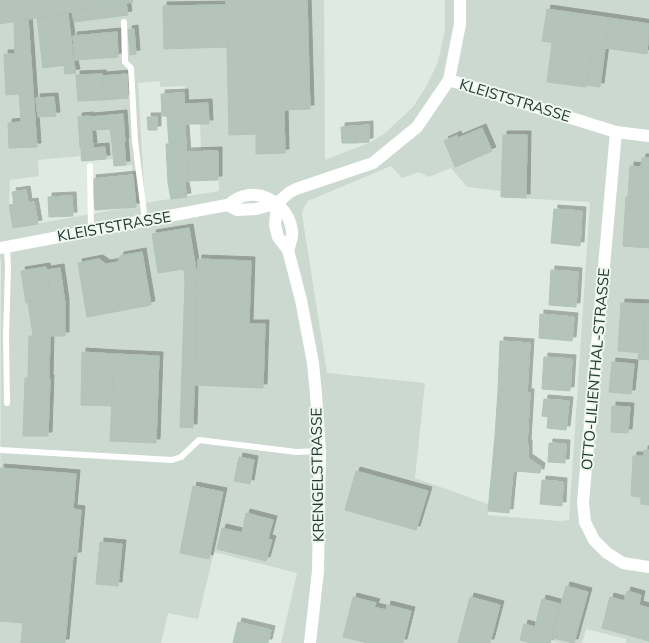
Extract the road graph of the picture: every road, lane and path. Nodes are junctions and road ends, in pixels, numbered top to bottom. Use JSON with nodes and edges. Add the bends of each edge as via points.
{"nodes":[{"id":1,"x":460,"y":0,"type":"edge"},
{"id":2,"x":124,"y":22,"type":"dead end"},
{"id":3,"x":449,"y":80,"type":"junction"},
{"id":4,"x":616,"y":132,"type":"junction"},
{"id":5,"x":649,"y":136,"type":"edge"},
{"id":6,"x":90,"y":166,"type":"dead end"},
{"id":7,"x":277,"y":203,"type":"junction"},
{"id":8,"x":145,"y":221,"type":"junction"},
{"id":9,"x":91,"y":231,"type":"junction"},
{"id":10,"x":3,"y":247,"type":"edge"},
{"id":11,"x":8,"y":403,"type":"dead end"},
{"id":12,"x":0,"y":450,"type":"edge"},
{"id":13,"x":320,"y":451,"type":"junction"},
{"id":14,"x":649,"y":568,"type":"edge"},
{"id":15,"x":310,"y":643,"type":"edge"}],
"edges":[{"from":1,"to":3,"type":"street","via":[[460,24]]},
{"from":2,"to":8,"type":"lane","via":[[125,62],[131,68],[135,141]]},
{"from":3,"to":4,"type":"street","name":"KLEISTSTRASSE"},
{"from":3,"to":7,"type":"street","name":"KLEISTSTRASSE","via":[[417,127],[373,162],[296,189]]},
{"from":4,"to":5,"type":"street","name":"KLEISTSTRASSE"},
{"from":4,"to":14,"type":"street","name":"OTTO-LILIENTHAL-STRASSE","via":[[583,502],[585,522],[594,540],[623,563]]},
{"from":6,"to":9,"type":"lane"},
{"from":7,"to":8,"type":"street","name":"KLEISTSTRASSE","via":[[256,194],[235,198],[229,205]]},
{"from":7,"to":13,"type":"street","name":"KRENGELSTRASSE","via":[[275,225],[278,237],[288,250],[313,363]]},
{"from":8,"to":9,"type":"street","name":"KLEISTSTRASSE"},
{"from":9,"to":10,"type":"street","name":"KLEISTSTRASSE"},
{"from":10,"to":11,"type":"lane","via":[[8,269]]},
{"from":12,"to":13,"type":"lane","via":[[172,460],[199,440],[296,452]]},
{"from":13,"to":15,"type":"street","name":"KRENGELSTRASSE","via":[[318,571]]}]}
